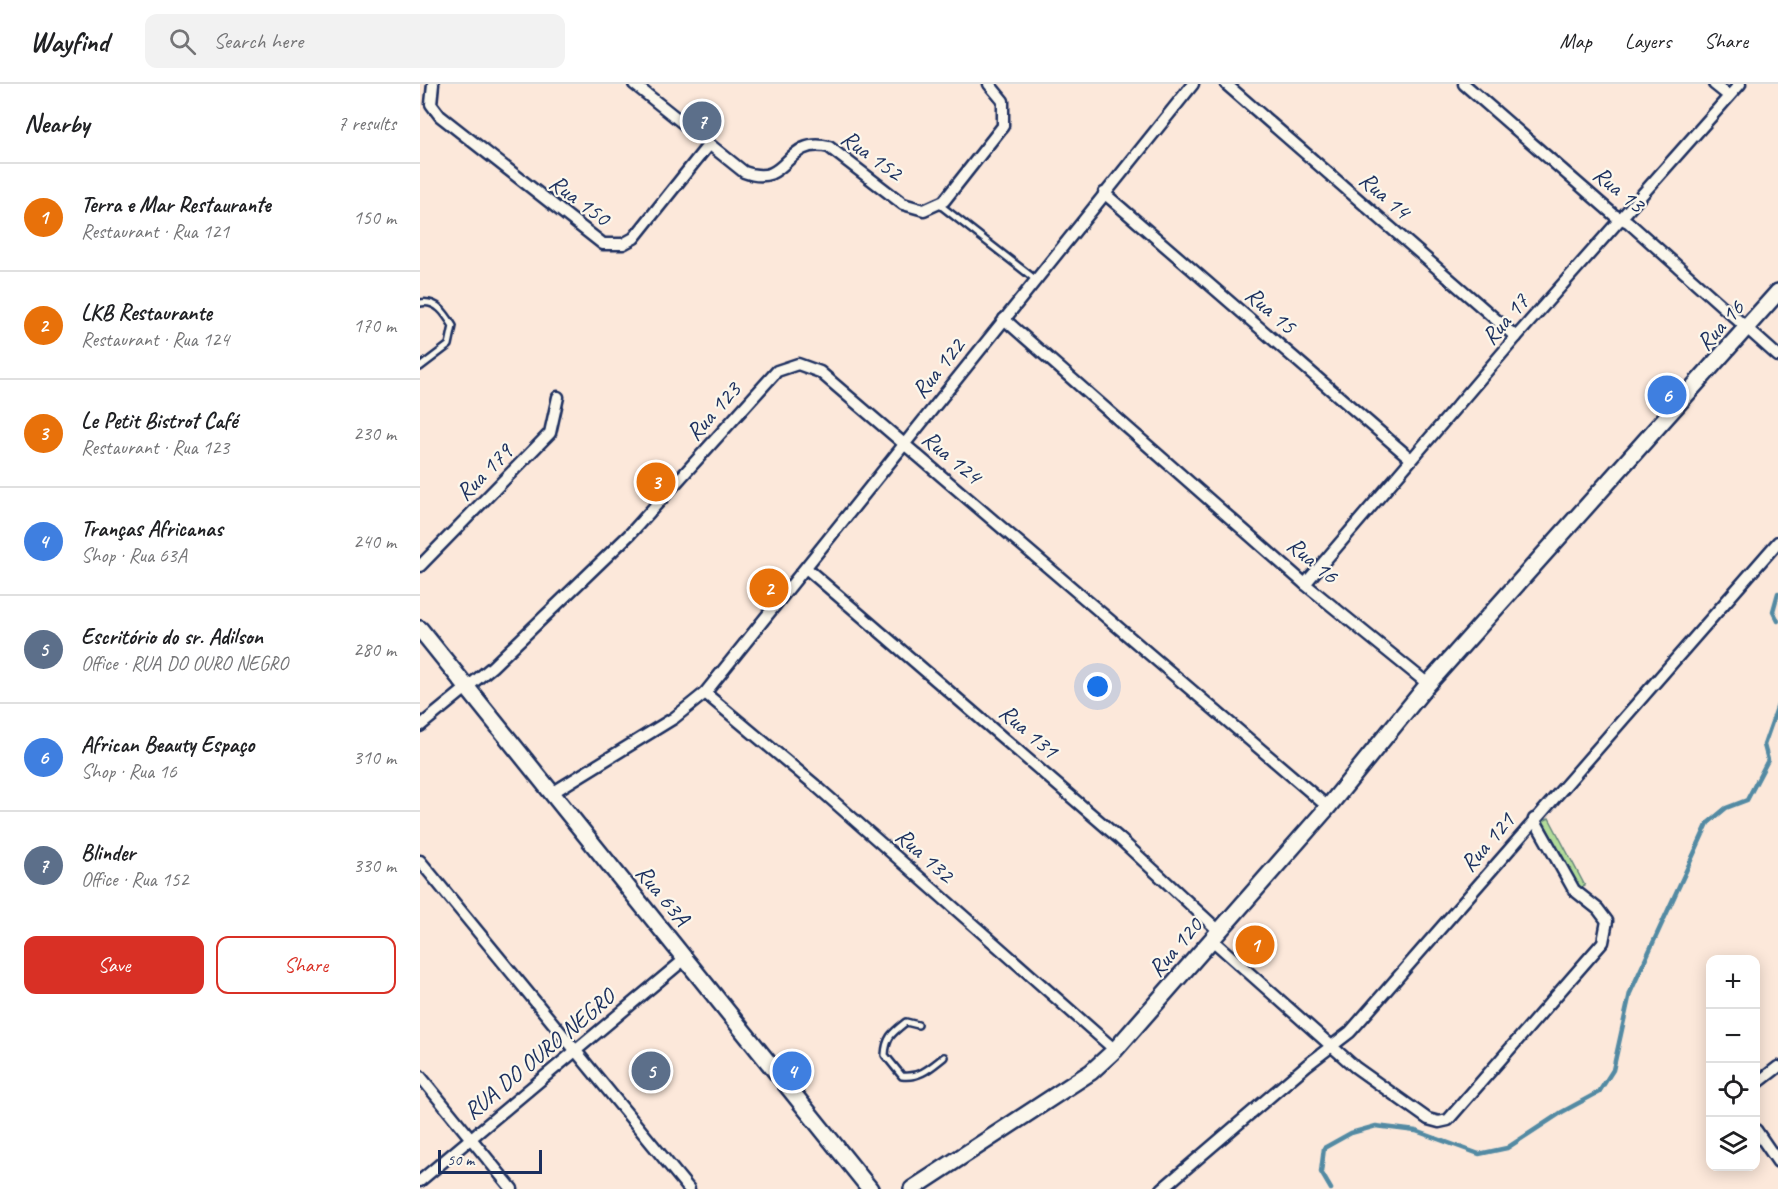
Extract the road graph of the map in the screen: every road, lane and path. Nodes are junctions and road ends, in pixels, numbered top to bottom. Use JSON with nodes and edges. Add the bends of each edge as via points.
{"nodes":[{"id":1,"x":433,"y":84,"type":"edge"},
{"id":2,"x":634,"y":84,"type":"edge"},
{"id":3,"x":989,"y":84,"type":"edge"},
{"id":4,"x":1193,"y":84,"type":"edge"},
{"id":5,"x":1226,"y":84,"type":"edge"},
{"id":6,"x":1464,"y":84,"type":"edge"},
{"id":7,"x":1714,"y":84,"type":"edge"},
{"id":8,"x":1740,"y":84,"type":"edge"},
{"id":9,"x":1729,"y":96,"type":"junction"},
{"id":10,"x":709,"y":144,"type":"junction"},
{"id":11,"x":1104,"y":193,"type":"junction"},
{"id":12,"x":940,"y":205,"type":"junction"},
{"id":13,"x":1621,"y":219,"type":"junction"},
{"id":14,"x":1036,"y":280,"type":"junction"},
{"id":15,"x":1778,"y":292,"type":"edge"},
{"id":16,"x":420,"y":303,"type":"edge"},
{"id":17,"x":1004,"y":320,"type":"junction"},
{"id":18,"x":1747,"y":328,"type":"junction"},
{"id":19,"x":1516,"y":337,"type":"junction"},
{"id":20,"x":1778,"y":356,"type":"edge"},
{"id":21,"x":420,"y":367,"type":"edge"},
{"id":22,"x":558,"y":397,"type":"dead end"},
{"id":23,"x":903,"y":443,"type":"junction"},
{"id":24,"x":1411,"y":459,"type":"junction"},
{"id":25,"x":1778,"y":542,"type":"edge"},
{"id":26,"x":420,"y":566,"type":"edge"},
{"id":27,"x":806,"y":568,"type":"junction"},
{"id":28,"x":1305,"y":584,"type":"junction"},
{"id":29,"x":420,"y":629,"type":"edge"},
{"id":30,"x":1428,"y":684,"type":"junction"},
{"id":31,"x":467,"y":688,"type":"junction"},
{"id":32,"x":705,"y":693,"type":"junction"},
{"id":33,"x":420,"y":726,"type":"edge"},
{"id":34,"x":552,"y":793,"type":"junction"},
{"id":35,"x":1328,"y":807,"type":"junction"},
{"id":36,"x":1534,"y":819,"type":"junction"},
{"id":37,"x":420,"y":861,"type":"edge"},
{"id":38,"x":1215,"y":935,"type":"junction"},
{"id":39,"x":685,"y":959,"type":"junction"},
{"id":40,"x":918,"y":1024,"type":"dead end"},
{"id":41,"x":1332,"y":1046,"type":"junction"},
{"id":42,"x":576,"y":1049,"type":"junction"},
{"id":43,"x":1115,"y":1050,"type":"junction"},
{"id":44,"x":944,"y":1057,"type":"dead end"},
{"id":45,"x":1778,"y":1067,"type":"edge"},
{"id":46,"x":420,"y":1076,"type":"edge"},
{"id":47,"x":1760,"y":1080,"type":"edge"},
{"id":48,"x":1760,"y":1137,"type":"edge"},
{"id":49,"x":471,"y":1139,"type":"junction"},
{"id":50,"x":1778,"y":1162,"type":"edge"},
{"id":51,"x":420,"y":1181,"type":"edge"},
{"id":52,"x":512,"y":1189,"type":"edge"},
{"id":53,"x":689,"y":1189,"type":"edge"},
{"id":54,"x":870,"y":1189,"type":"edge"},
{"id":55,"x":912,"y":1189,"type":"edge"},
{"id":56,"x":1162,"y":1189,"type":"edge"}],
"edges":[{"from":1,"to":10,"type":"street","name":"Rua 150","via":[[431,104],[440,117],[603,244],[623,244],[634,238]]},
{"from":2,"to":10,"type":"street","name":"Rua 152"},
{"from":3,"to":12,"type":"street","via":[[1003,102],[1003,126]]},
{"from":4,"to":11,"type":"street"},
{"from":5,"to":19,"type":"street","name":"Rua 14"},
{"from":6,"to":13,"type":"street","name":"Rua 13"},
{"from":7,"to":9,"type":"street"},
{"from":8,"to":9,"type":"street","name":"Rua 17"},
{"from":9,"to":13,"type":"street","name":"Rua 17"},
{"from":10,"to":12,"type":"street","name":"Rua 152","via":[[744,172],[757,177],[781,169],[799,149],[818,144],[829,147],[903,204],[924,210]]},
{"from":11,"to":14,"type":"street"},
{"from":11,"to":24,"type":"street","name":"Rua 15"},
{"from":12,"to":14,"type":"lane"},
{"from":13,"to":18,"type":"street","name":"Rua 13"},
{"from":13,"to":19,"type":"street","name":"Rua 17"},
{"from":14,"to":17,"type":"street"},
{"from":15,"to":18,"type":"street","name":"Rua 16"},
{"from":16,"to":21,"type":"lane","via":[[428,302],[443,310],[453,326],[449,345]]},
{"from":17,"to":23,"type":"street","name":"Rua 122"},
{"from":17,"to":28,"type":"street","name":"Rua 16"},
{"from":18,"to":20,"type":"street"},
{"from":18,"to":30,"type":"street","name":"Rua 16"},
{"from":19,"to":24,"type":"street","name":"Rua 17"},
{"from":22,"to":26,"type":"street","name":"Rua 179","via":[[550,433]]},
{"from":23,"to":27,"type":"street","name":"Rua 124"},
{"from":23,"to":31,"type":"street","name":"Rua 123","via":[[820,372],[806,365],[784,367],[630,534]]},
{"from":23,"to":35,"type":"street","name":"Rua 124"},
{"from":24,"to":28,"type":"street","name":"Rua 17"},
{"from":25,"to":36,"type":"street","name":"Rua 121"},
{"from":27,"to":32,"type":"street","name":"Rua 124"},
{"from":27,"to":38,"type":"street","name":"Rua 131","via":[[1120,839]]},
{"from":28,"to":30,"type":"street","name":"Rua 16"},
{"from":29,"to":31,"type":"street","name":"Rua 63A"},
{"from":30,"to":35,"type":"street","name":"Rua 120"},
{"from":31,"to":33,"type":"street","name":"Rua 123"},
{"from":31,"to":34,"type":"street","name":"Rua 63A"},
{"from":32,"to":34,"type":"street","name":"Rua 124","via":[[674,718]]},
{"from":32,"to":43,"type":"street","name":"Rua 132"},
{"from":34,"to":39,"type":"street","name":"Rua 63A"},
{"from":35,"to":38,"type":"street","name":"Rua 120"},
{"from":36,"to":41,"type":"street","name":"Rua 121","via":[[1350,1032]]},
{"from":36,"to":41,"type":"street","via":[[1574,890],[1608,921],[1607,932],[1603,942],[1457,1111],[1448,1120],[1428,1119]]},
{"from":37,"to":42,"type":"street"},
{"from":38,"to":41,"type":"street"},
{"from":38,"to":43,"type":"street","name":"Rua 120"},
{"from":39,"to":42,"type":"street","name":"RUA DO OURO NEGRO"},
{"from":39,"to":54,"type":"street","name":"Rua 63A"},
{"from":40,"to":44,"type":"lane","via":[[906,1022],[889,1035],[885,1055],[902,1076],[923,1073]]},
{"from":41,"to":56,"type":"street","name":"Rua 121"},
{"from":42,"to":49,"type":"street","name":"RUA DO OURO NEGRO"},
{"from":42,"to":53,"type":"street"},
{"from":43,"to":55,"type":"street","name":"Rua 120","via":[[1091,1072]]},
{"from":45,"to":47,"type":"street"},
{"from":46,"to":49,"type":"street"},
{"from":48,"to":50,"type":"street"},
{"from":49,"to":51,"type":"street","name":"RUA DO OURO NEGRO"},
{"from":49,"to":52,"type":"street"}]}
